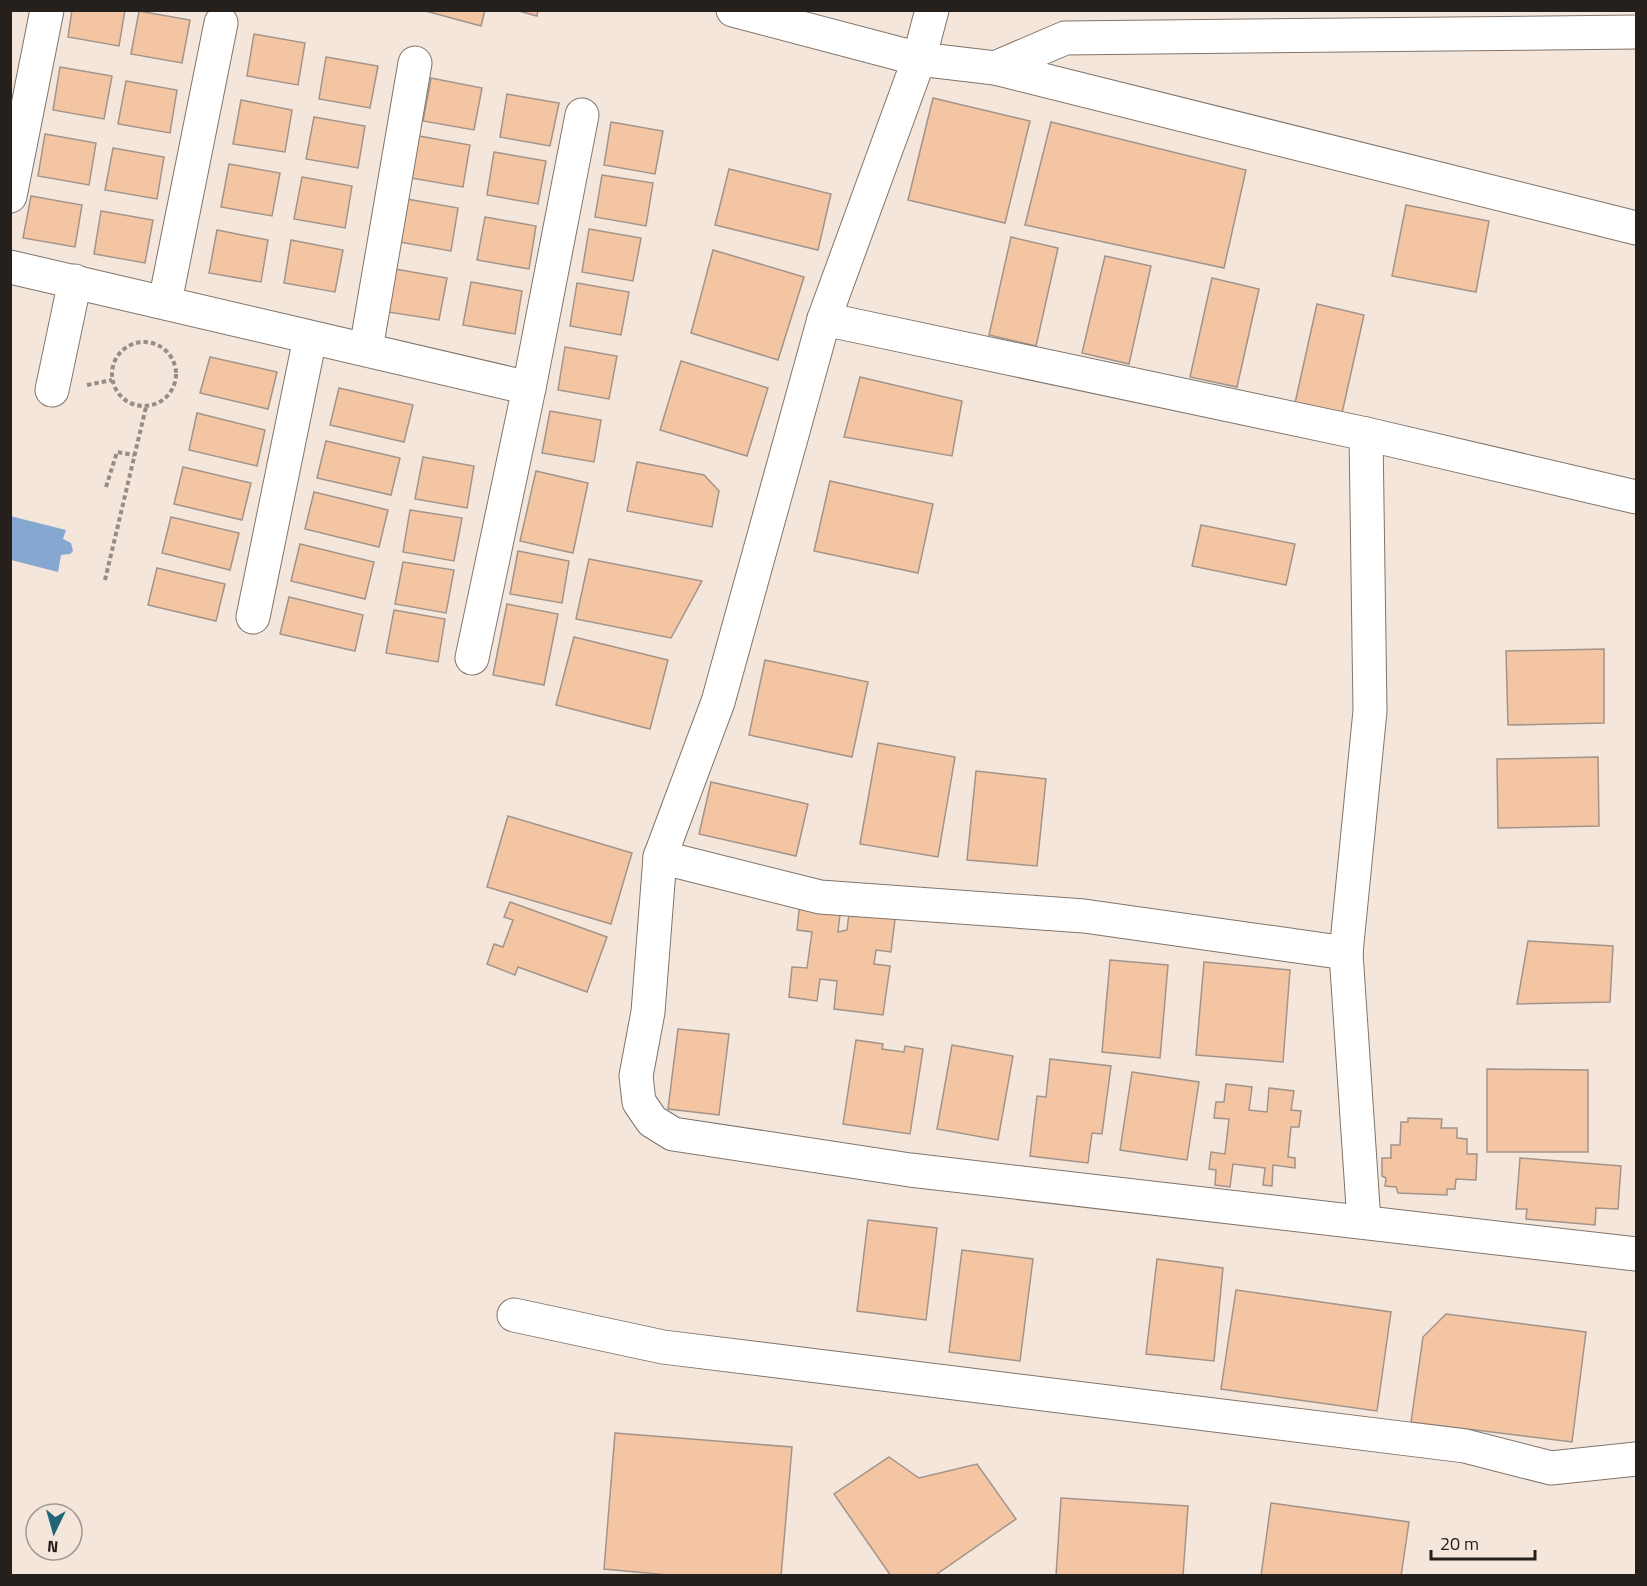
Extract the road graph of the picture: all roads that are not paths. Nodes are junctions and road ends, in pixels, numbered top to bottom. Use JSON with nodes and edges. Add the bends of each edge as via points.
{"nodes":[{"id":1,"x":47,"y":10,"type":"edge"},
{"id":2,"x":733,"y":10,"type":"edge"},
{"id":3,"x":932,"y":10,"type":"edge"},
{"id":4,"x":221,"y":23,"type":"dead end"},
{"id":5,"x":1636,"y":32,"type":"edge"},
{"id":6,"x":919,"y":59,"type":"junction"},
{"id":7,"x":415,"y":63,"type":"dead end"},
{"id":8,"x":995,"y":68,"type":"junction"},
{"id":9,"x":582,"y":115,"type":"dead end"},
{"id":10,"x":10,"y":196,"type":"edge"},
{"id":11,"x":1636,"y":228,"type":"edge"},
{"id":12,"x":10,"y":267,"type":"edge"},
{"id":13,"x":75,"y":281,"type":"junction"},
{"id":14,"x":165,"y":302,"type":"junction"},
{"id":15,"x":824,"y":319,"type":"junction"},
{"id":16,"x":309,"y":338,"type":"junction"},
{"id":17,"x":366,"y":349,"type":"junction"},
{"id":18,"x":529,"y":387,"type":"junction"},
{"id":19,"x":67,"y":388,"type":"road end"},
{"id":20,"x":1366,"y":434,"type":"junction"},
{"id":21,"x":1636,"y":497,"type":"edge"},
{"id":22,"x":253,"y":616,"type":"dead end"},
{"id":23,"x":472,"y":658,"type":"dead end"},
{"id":24,"x":660,"y":857,"type":"junction"},
{"id":25,"x":1346,"y":953,"type":"junction"},
{"id":26,"x":1364,"y":1222,"type":"junction"},
{"id":27,"x":1636,"y":1254,"type":"edge"},
{"id":28,"x":514,"y":1315,"type":"dead end"},
{"id":29,"x":1636,"y":1459,"type":"edge"}],
"edges":[{"from":1,"to":10,"type":"street"},
{"from":2,"to":6,"type":"street"},
{"from":3,"to":6,"type":"street"},
{"from":4,"to":14,"type":"street"},
{"from":5,"to":8,"type":"street","via":[[1065,38]]},
{"from":6,"to":8,"type":"street"},
{"from":6,"to":15,"type":"street"},
{"from":7,"to":17,"type":"street"},
{"from":8,"to":11,"type":"street"},
{"from":9,"to":18,"type":"street"},
{"from":12,"to":13,"type":"street"},
{"from":13,"to":14,"type":"street"},
{"from":13,"to":19,"type":"street"},
{"from":14,"to":16,"type":"street"},
{"from":15,"to":20,"type":"street"},
{"from":15,"to":24,"type":"street","via":[[718,702]]},
{"from":16,"to":17,"type":"street"},
{"from":16,"to":22,"type":"street"},
{"from":17,"to":18,"type":"street"},
{"from":18,"to":23,"type":"street"},
{"from":20,"to":21,"type":"street"},
{"from":20,"to":25,"type":"street","via":[[1370,711]]},
{"from":24,"to":25,"type":"street","via":[[820,897],[1084,916]]},
{"from":24,"to":26,"type":"street","via":[[648,1012],[636,1076],[639,1102],[652,1121],[673,1134],[910,1170]]},
{"from":25,"to":26,"type":"street"},
{"from":26,"to":27,"type":"street"},
{"from":28,"to":29,"type":"street","via":[[663,1347],[1465,1446],[1551,1468]]}]}
